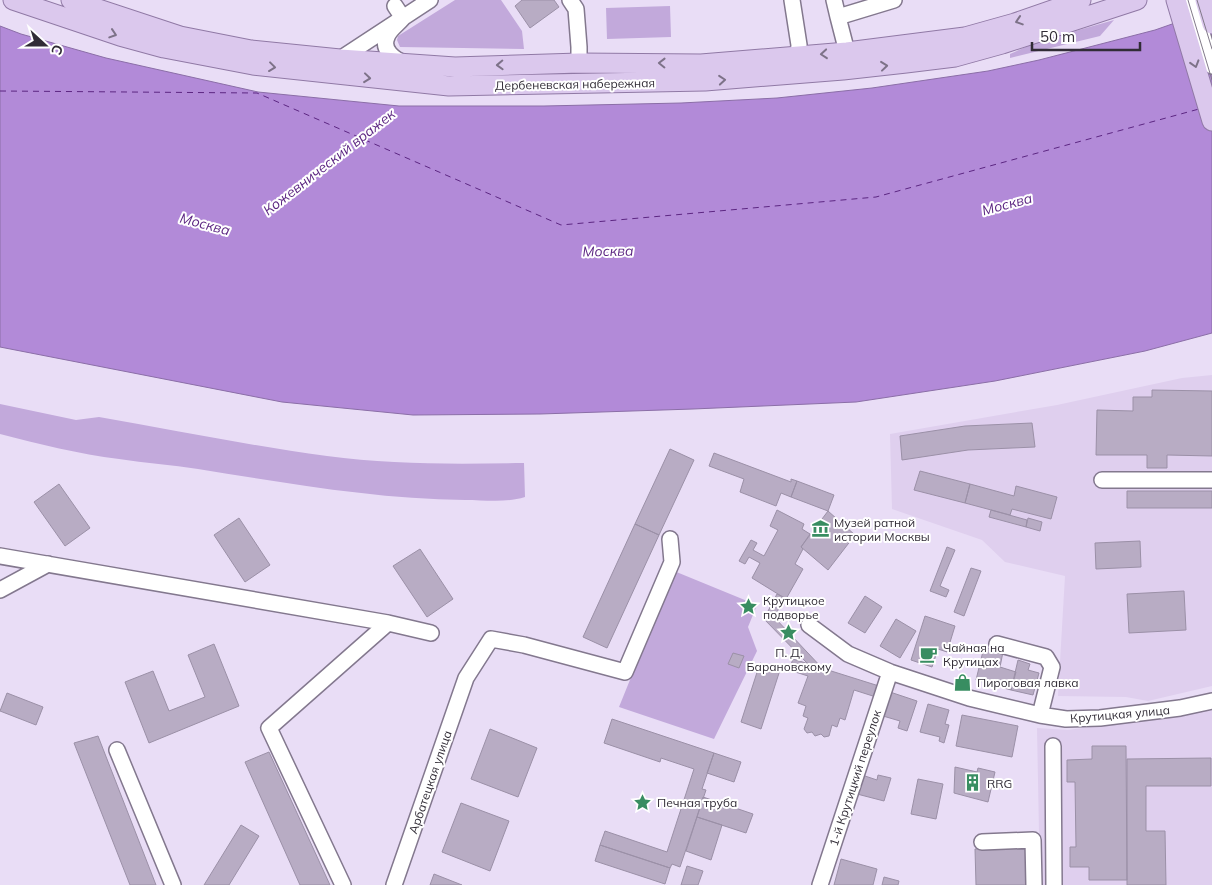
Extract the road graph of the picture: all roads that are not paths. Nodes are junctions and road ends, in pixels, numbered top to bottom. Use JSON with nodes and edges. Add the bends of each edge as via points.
{"nodes":[{"id":1,"x":13,"y":0,"type":"edge"},
{"id":2,"x":72,"y":0,"type":"edge"},
{"id":3,"x":430,"y":0,"type":"edge"},
{"id":4,"x":570,"y":0,"type":"edge"},
{"id":5,"x":792,"y":0,"type":"edge"},
{"id":6,"x":834,"y":0,"type":"edge"},
{"id":7,"x":894,"y":0,"type":"edge"},
{"id":8,"x":1081,"y":0,"type":"edge"},
{"id":9,"x":1137,"y":0,"type":"edge"},
{"id":10,"x":1176,"y":0,"type":"edge"},
{"id":11,"x":1192,"y":0,"type":"edge"},
{"id":12,"x":1205,"y":0,"type":"edge"},
{"id":13,"x":399,"y":12,"type":"junction"},
{"id":14,"x":838,"y":17,"type":"junction"},
{"id":15,"x":67,"y":18,"type":"junction"},
{"id":16,"x":1212,"y":24,"type":"edge"},
{"id":17,"x":847,"y":52,"type":"junction"},
{"id":18,"x":798,"y":56,"type":"junction"},
{"id":19,"x":340,"y":59,"type":"junction"},
{"id":20,"x":579,"y":62,"type":"junction"},
{"id":21,"x":409,"y":64,"type":"junction"},
{"id":22,"x":1212,"y":66,"type":"edge"},
{"id":23,"x":319,"y":73,"type":"junction"},
{"id":24,"x":1212,"y":121,"type":"edge"},
{"id":25,"x":1102,"y":480,"type":"dead end"},
{"id":26,"x":1212,"y":480,"type":"edge"},
{"id":27,"x":670,"y":539,"type":"dead end"},
{"id":28,"x":0,"y":556,"type":"edge"},
{"id":29,"x":48,"y":564,"type":"junction"},
{"id":30,"x":0,"y":590,"type":"edge"},
{"id":31,"x":388,"y":622,"type":"junction"},
{"id":32,"x":809,"y":625,"type":"dead end"},
{"id":33,"x":431,"y":633,"type":"dead end"},
{"id":34,"x":996,"y":644,"type":"dead end"},
{"id":35,"x":890,"y":672,"type":"junction"},
{"id":36,"x":1212,"y":701,"type":"edge"},
{"id":37,"x":1040,"y":715,"type":"junction"},
{"id":38,"x":1053,"y":746,"type":"dead end"},
{"id":39,"x":117,"y":750,"type":"dead end"},
{"id":40,"x":982,"y":842,"type":"dead end"},
{"id":41,"x":173,"y":885,"type":"edge"},
{"id":42,"x":343,"y":885,"type":"edge"},
{"id":43,"x":394,"y":885,"type":"edge"},
{"id":44,"x":820,"y":885,"type":"edge"},
{"id":45,"x":1034,"y":885,"type":"edge"},
{"id":46,"x":1054,"y":885,"type":"edge"}],
"edges":[{"from":1,"to":15,"type":"main road","name":"Дербеневская набережная"},
{"from":2,"to":15,"type":"street"},
{"from":2,"to":19,"type":"main road","name":"Дербеневская набережная","via":[[180,36],[252,50]]},
{"from":3,"to":13,"type":"street"},
{"from":4,"to":20,"type":"street","via":[[576,9]]},
{"from":5,"to":18,"type":"street"},
{"from":6,"to":14,"type":"street"},
{"from":7,"to":14,"type":"street"},
{"from":8,"to":17,"type":"main road","name":"Дербеневская набережная","one_way":true,"via":[[965,37]]},
{"from":23,"to":9,"type":"main road","name":"Дербеневская набережная","one_way":true,"via":[[449,86],[705,81],[843,70],[955,57]]},
{"from":10,"to":24,"type":"main road","one_way":true},
{"from":11,"to":22,"type":"street"},
{"from":12,"to":16,"type":"main road"},
{"from":13,"to":19,"type":"street"},
{"from":13,"to":21,"type":"street","via":[[387,36],[387,50],[398,61]]},
{"from":14,"to":17,"type":"street"},
{"from":15,"to":23,"type":"main road","name":"Дербеневская набережная","one_way":true,"via":[[164,48],[253,65]]},
{"from":17,"to":18,"type":"main road","name":"Дербеневская набережная","one_way":true},
{"from":18,"to":20,"type":"main road","name":"Дербеневская набережная","one_way":true,"via":[[702,64]]},
{"from":19,"to":21,"type":"main road","name":"Дербеневская набережная"},
{"from":19,"to":23,"type":"street"},
{"from":20,"to":21,"type":"main road","name":"Дербеневская набережная","one_way":true,"via":[[455,67]]},
{"from":25,"to":26,"type":"street"},
{"from":27,"to":43,"type":"street","name":"Арбатецкая улица","via":[[672,562],[625,672],[491,638],[466,678]]},
{"from":28,"to":29,"type":"street"},
{"from":29,"to":30,"type":"street"},
{"from":29,"to":31,"type":"street"},
{"from":31,"to":33,"type":"street"},
{"from":31,"to":42,"type":"street","via":[[269,728]]},
{"from":32,"to":35,"type":"street","name":"Крутицкая улица","via":[[848,654]]},
{"from":34,"to":37,"type":"street","via":[[1046,656],[1052,667]]},
{"from":35,"to":37,"type":"street","name":"Крутицкая улица","via":[[969,698]]},
{"from":35,"to":44,"type":"street","name":"1-й Крутицкий переулок"},
{"from":36,"to":37,"type":"street","name":"Крутицкая улица","via":[[1100,718],[1066,719]]},
{"from":38,"to":46,"type":"street"},
{"from":39,"to":41,"type":"street"},
{"from":40,"to":45,"type":"street","via":[[1033,840]]}]}
